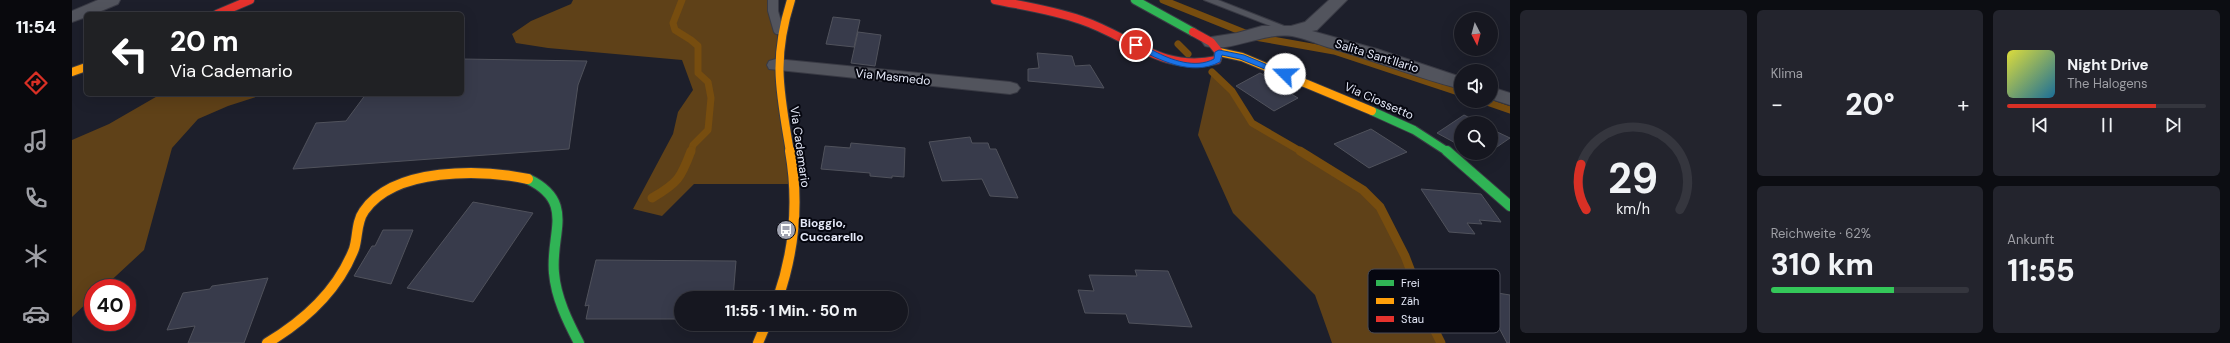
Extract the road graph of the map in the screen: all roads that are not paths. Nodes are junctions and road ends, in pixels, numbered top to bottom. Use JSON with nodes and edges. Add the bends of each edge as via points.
{"nodes":[{"id":1,"x":112,"y":0,"type":"edge"},
{"id":2,"x":250,"y":0,"type":"edge"},
{"id":3,"x":773,"y":0,"type":"edge"},
{"id":4,"x":791,"y":0,"type":"edge"},
{"id":5,"x":995,"y":0,"type":"edge"},
{"id":6,"x":1134,"y":0,"type":"edge"},
{"id":7,"x":1208,"y":0,"type":"edge"},
{"id":8,"x":1339,"y":0,"type":"edge"},
{"id":9,"x":222,"y":12,"type":"edge"},
{"id":10,"x":72,"y":17,"type":"edge"},
{"id":11,"x":1292,"y":31,"type":"junction"},
{"id":12,"x":779,"y":32,"type":"junction"},
{"id":13,"x":1215,"y":47,"type":"junction"},
{"id":14,"x":776,"y":65,"type":"junction"},
{"id":15,"x":84,"y":67,"type":"edge"},
{"id":16,"x":72,"y":72,"type":"edge"},
{"id":17,"x":1454,"y":81,"type":"edge"},
{"id":18,"x":1010,"y":88,"type":"dead end"},
{"id":19,"x":1498,"y":95,"type":"edge"},
{"id":20,"x":1510,"y":99,"type":"edge"},
{"id":21,"x":1510,"y":206,"type":"edge"},
{"id":22,"x":780,"y":291,"type":"edge"},
{"id":23,"x":763,"y":331,"type":"edge"},
{"id":24,"x":267,"y":343,"type":"edge"},
{"id":25,"x":579,"y":343,"type":"edge"},
{"id":26,"x":758,"y":343,"type":"edge"}],
"edges":[{"from":1,"to":10,"type":"street"},
{"from":2,"to":9,"type":"street"},
{"from":3,"to":12,"type":"lane","via":[[773,11]]},
{"from":4,"to":12,"type":"street","name":"Via Cademario"},
{"from":5,"to":13,"type":"street","via":[[1094,24],[1175,63],[1209,65],[1217,60]]},
{"from":6,"to":13,"type":"street"},
{"from":7,"to":11,"type":"lane"},
{"from":8,"to":11,"type":"street","via":[[1311,26]]},
{"from":11,"to":13,"type":"street","via":[[1250,35]]},
{"from":11,"to":17,"type":"street","name":"Salita Sant'Ilario"},
{"from":12,"to":14,"type":"street","name":"Via Cademario"},
{"from":13,"to":21,"type":"street","name":"Via Ciossetto","via":[[1343,97],[1414,130],[1455,156]]},
{"from":14,"to":18,"type":"street","name":"Via Masmedo"},
{"from":14,"to":22,"type":"street","name":"Via Cademario","via":[[794,184],[796,215],[794,238]]},
{"from":15,"to":16,"type":"street"},
{"from":19,"to":20,"type":"street"},
{"from":23,"to":26,"type":"street"},
{"from":24,"to":25,"type":"street","via":[[281,337],[310,313],[329,291],[353,252],[363,213],[377,199],[393,188],[419,180],[467,173],[498,172],[527,178],[550,191],[558,209],[554,271],[560,307]]}]}
